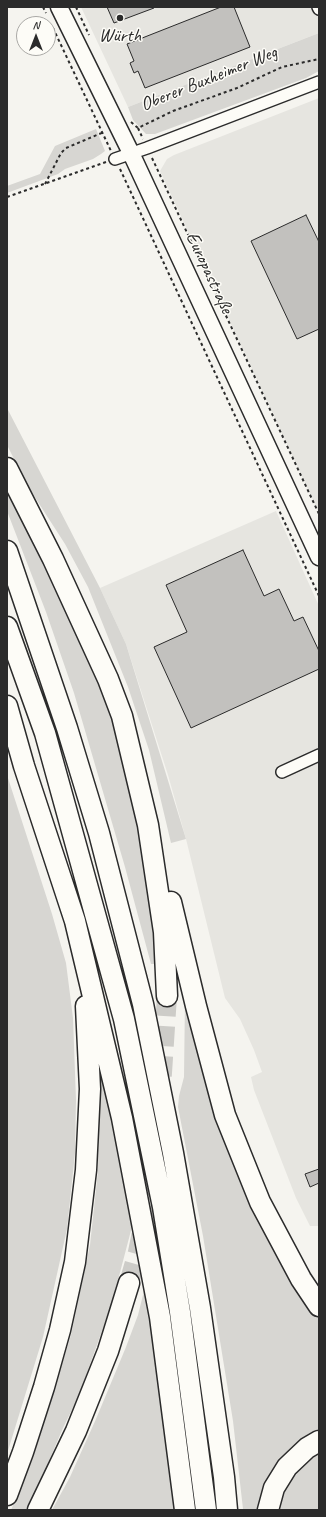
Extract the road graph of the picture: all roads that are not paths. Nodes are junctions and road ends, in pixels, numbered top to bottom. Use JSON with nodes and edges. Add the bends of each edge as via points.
{"nodes":[{"id":1,"x":53,"y":10,"type":"edge"},
{"id":2,"x":319,"y":82,"type":"edge"},
{"id":3,"x":131,"y":153,"type":"junction"},
{"id":4,"x":115,"y":159,"type":"road end"},
{"id":5,"x":7,"y":468,"type":"edge"},
{"id":6,"x":7,"y":551,"type":"edge"},
{"id":7,"x":319,"y":557,"type":"edge"},
{"id":8,"x":7,"y":627,"type":"edge"},
{"id":9,"x":7,"y":706,"type":"edge"},
{"id":10,"x":319,"y":755,"type":"edge"},
{"id":11,"x":282,"y":772,"type":"dead end"},
{"id":12,"x":148,"y":826,"type":"junction"},
{"id":13,"x":84,"y":957,"type":"junction"},
{"id":14,"x":167,"y":996,"type":"tunnel mouth"},
{"id":15,"x":129,"y":1283,"type":"tunnel mouth"},
{"id":16,"x":319,"y":1306,"type":"edge"},
{"id":17,"x":319,"y":1441,"type":"edge"},
{"id":18,"x":7,"y":1495,"type":"edge"},
{"id":19,"x":38,"y":1510,"type":"edge"},
{"id":20,"x":185,"y":1510,"type":"edge"},
{"id":21,"x":206,"y":1510,"type":"edge"},
{"id":22,"x":227,"y":1510,"type":"edge"},
{"id":23,"x":268,"y":1510,"type":"edge"}],
"edges":[{"from":1,"to":3,"type":"main road","name":"Europastraße"},
{"from":2,"to":3,"type":"street"},
{"from":3,"to":4,"type":"street"},
{"from":3,"to":7,"type":"main road","name":"Europastraße"},
{"from":5,"to":12,"type":"highway","via":[[53,559],[108,679],[122,716]]},
{"from":6,"to":22,"type":"highway","via":[[69,735],[143,1004],[173,1153],[200,1308]]},
{"from":8,"to":21,"type":"highway","via":[[46,733],[124,1019],[163,1208],[180,1312]]},
{"from":9,"to":13,"type":"highway"},
{"from":10,"to":11,"type":"street"},
{"from":12,"to":14,"type":"highway","via":[[164,932]]},
{"from":12,"to":16,"type":"highway","via":[[169,890],[225,1115],[260,1202],[301,1279]]},
{"from":13,"to":18,"type":"highway","via":[[90,1089],[81,1224],[60,1330]]},
{"from":13,"to":20,"type":"highway","via":[[122,1118],[160,1317]]},
{"from":15,"to":19,"type":"highway","via":[[108,1352],[76,1430]]},
{"from":17,"to":23,"type":"highway","via":[[306,1448],[287,1467],[274,1488]]}]}
